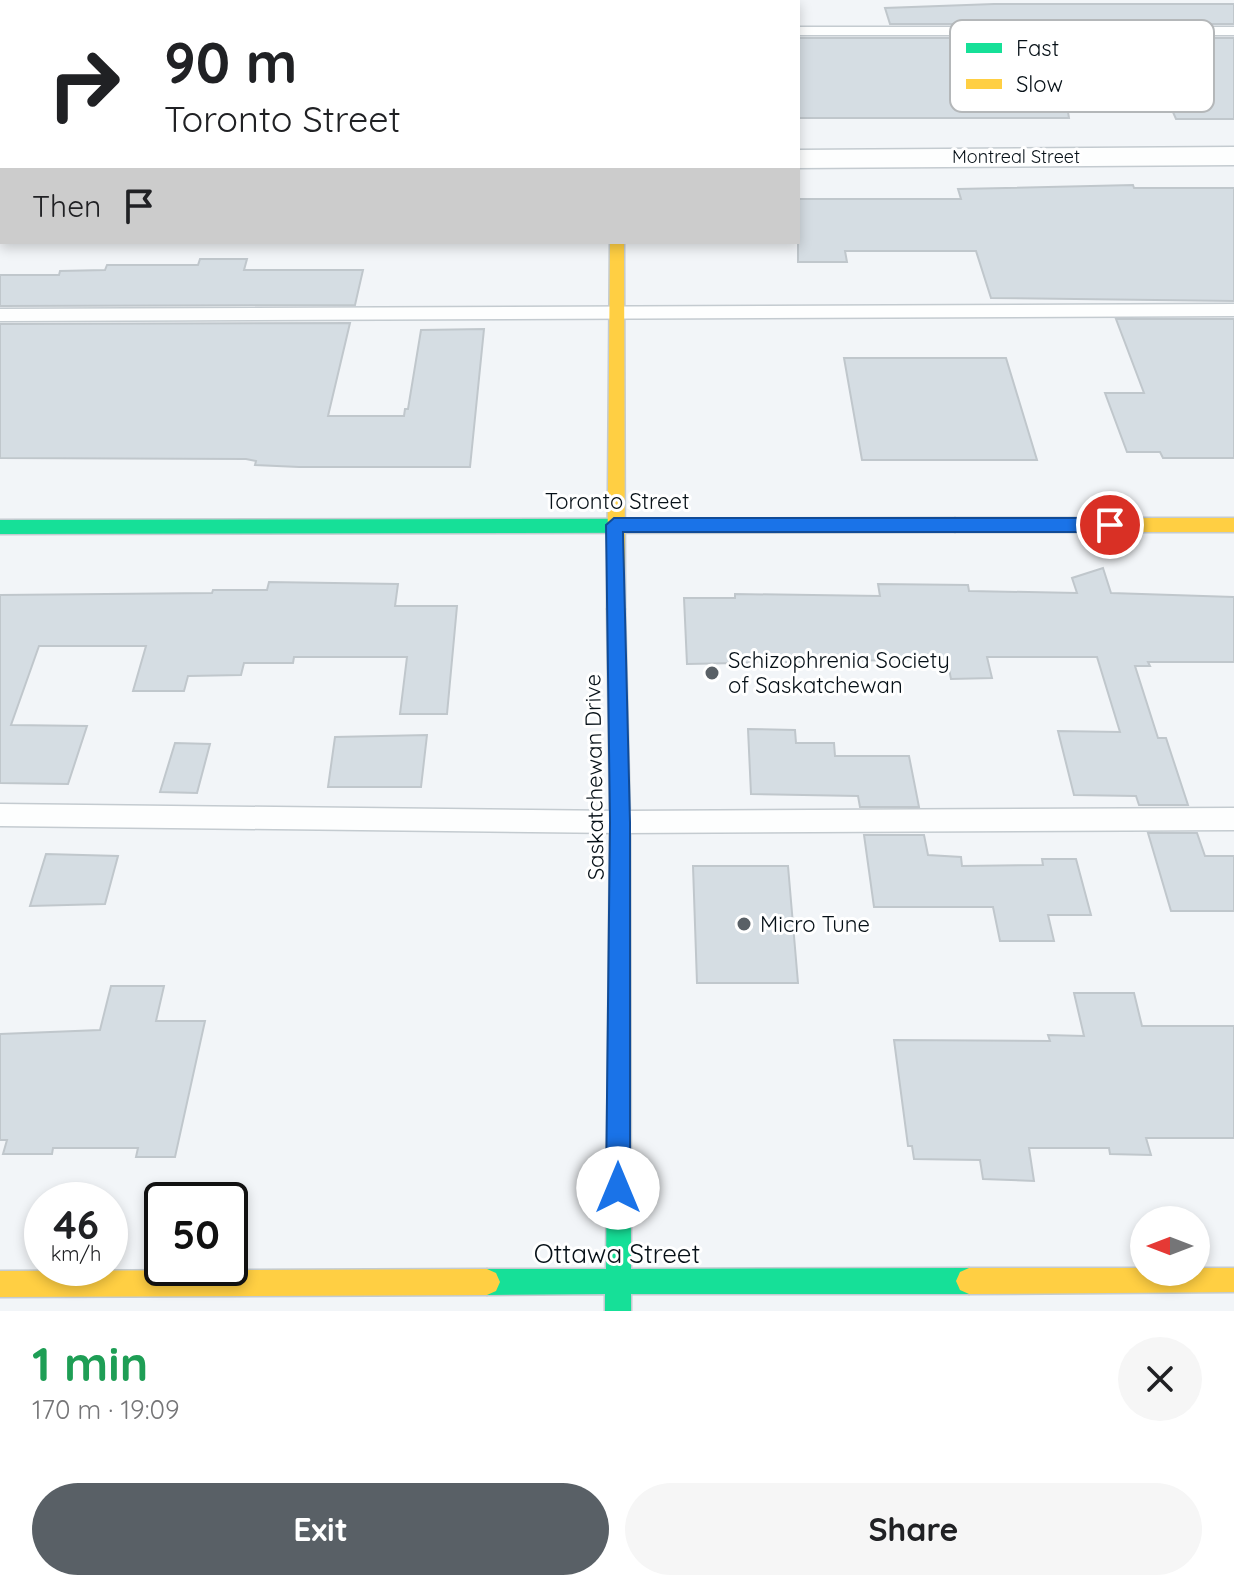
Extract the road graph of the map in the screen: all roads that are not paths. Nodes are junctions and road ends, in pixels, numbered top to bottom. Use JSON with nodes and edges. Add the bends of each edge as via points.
{"nodes":[{"id":1,"x":800,"y":31,"type":"edge"},
{"id":2,"x":950,"y":31,"type":"edge"},
{"id":3,"x":1234,"y":156,"type":"edge"},
{"id":4,"x":800,"y":159,"type":"edge"},
{"id":5,"x":617,"y":244,"type":"edge"},
{"id":6,"x":1234,"y":310,"type":"edge"},
{"id":7,"x":616,"y":311,"type":"junction"},
{"id":8,"x":0,"y":315,"type":"edge"},
{"id":9,"x":614,"y":525,"type":"junction"},
{"id":10,"x":1234,"y":525,"type":"edge"},
{"id":11,"x":0,"y":527,"type":"edge"},
{"id":12,"x":0,"y":815,"type":"edge"},
{"id":13,"x":1234,"y":819,"type":"edge"},
{"id":14,"x":620,"y":822,"type":"junction"},
{"id":15,"x":618,"y":1279,"type":"junction"},
{"id":16,"x":1234,"y":1280,"type":"edge"},
{"id":17,"x":0,"y":1284,"type":"edge"},
{"id":18,"x":618,"y":1311,"type":"edge"}],
"edges":[{"from":1,"to":2,"type":"lane"},
{"from":3,"to":4,"type":"street","name":"Montreal Street"},
{"from":5,"to":7,"type":"street","name":"Saskatchewan Drive"},
{"from":6,"to":7,"type":"lane"},
{"from":7,"to":8,"type":"lane"},
{"from":7,"to":9,"type":"street","name":"Saskatchewan Drive"},
{"from":9,"to":10,"type":"street","name":"Toronto Street"},
{"from":9,"to":11,"type":"street","name":"Toronto Street"},
{"from":9,"to":14,"type":"street","name":"Saskatchewan Drive"},
{"from":12,"to":14,"type":"lane"},
{"from":13,"to":14,"type":"lane"},
{"from":14,"to":15,"type":"street","name":"Saskatchewan Drive"},
{"from":15,"to":16,"type":"street","name":"Ottawa Street"},
{"from":15,"to":17,"type":"street","name":"Ottawa Street"},
{"from":15,"to":18,"type":"street","name":"Saskatchewan Drive"}]}
